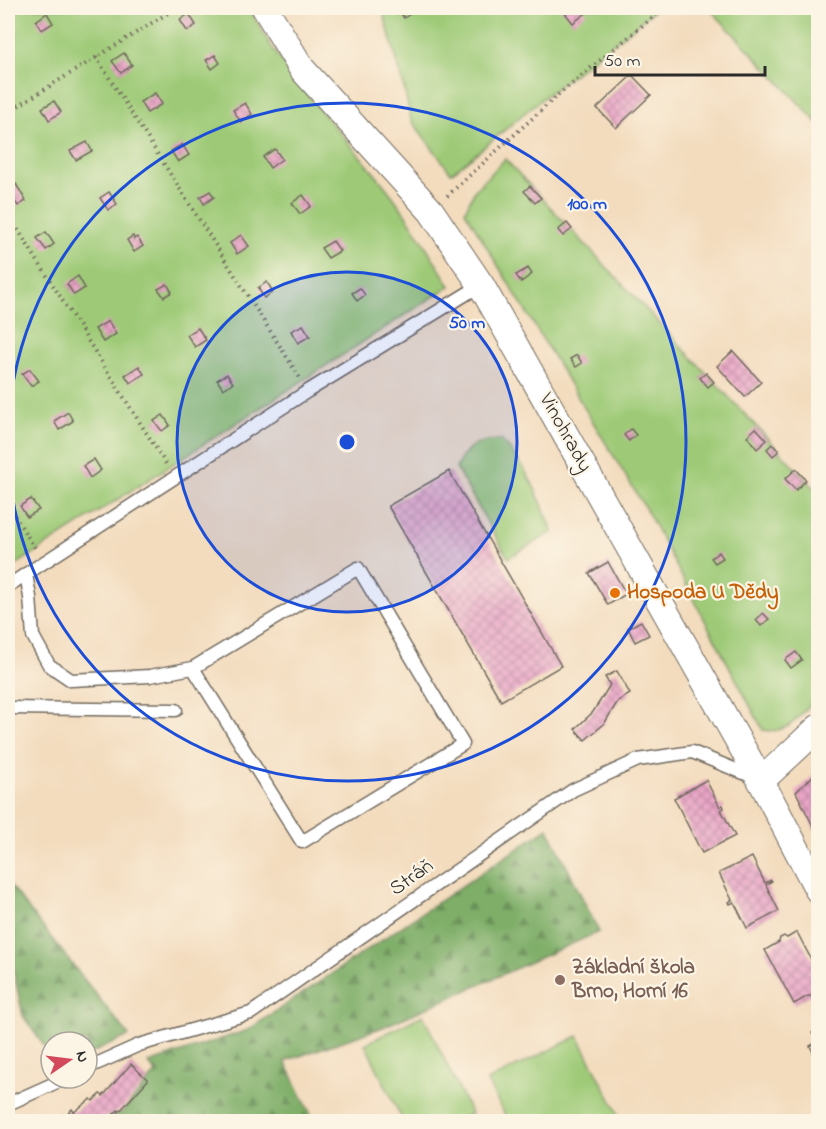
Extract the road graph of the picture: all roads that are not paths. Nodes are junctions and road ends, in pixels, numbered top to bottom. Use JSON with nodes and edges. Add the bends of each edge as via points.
{"nodes":[{"id":1,"x":265,"y":8,"type":"edge"},
{"id":2,"x":481,"y":285,"type":"junction"},
{"id":3,"x":26,"y":574,"type":"junction"},
{"id":4,"x":8,"y":586,"type":"edge"},
{"id":5,"x":194,"y":668,"type":"junction"},
{"id":6,"x":8,"y":708,"type":"edge"},
{"id":7,"x":176,"y":710,"type":"dead end"},
{"id":8,"x":819,"y":728,"type":"edge"},
{"id":9,"x":762,"y":781,"type":"junction"},
{"id":10,"x":819,"y":890,"type":"edge"},
{"id":11,"x":99,"y":1063,"type":"edge"},
{"id":12,"x":39,"y":1090,"type":"edge"},
{"id":13,"x":8,"y":1104,"type":"edge"}],
"edges":[{"from":1,"to":2,"type":"street","name":"Vinohrady","via":[[302,69],[431,211]]},
{"from":2,"to":3,"type":"lane","via":[[308,391]]},
{"from":2,"to":9,"type":"street","name":"Vinohrady"},
{"from":3,"to":4,"type":"lane"},
{"from":3,"to":5,"type":"lane","via":[[33,636],[50,665],[71,680],[150,676]]},
{"from":5,"to":5,"type":"lane","via":[[358,568],[463,744],[302,842]]},
{"from":6,"to":7,"type":"lane"},
{"from":8,"to":9,"type":"street"},
{"from":9,"to":10,"type":"street","name":"Vinohrady"},
{"from":9,"to":11,"type":"lane","name":"Stráň","via":[[692,752],[638,760],[573,790],[251,1013],[139,1045]]},
{"from":12,"to":13,"type":"lane"}]}
